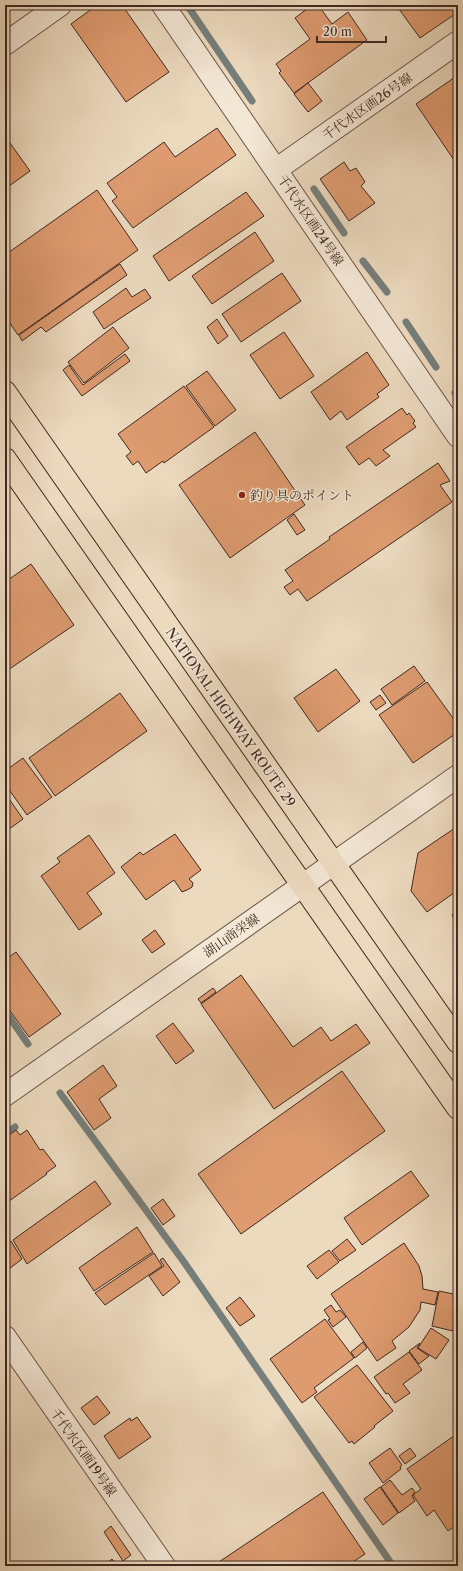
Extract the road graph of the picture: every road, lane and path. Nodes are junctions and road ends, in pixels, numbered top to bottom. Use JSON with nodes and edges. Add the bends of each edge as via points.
{"nodes":[{"id":1,"x":60,"y":5,"type":"edge"},
{"id":2,"x":163,"y":5,"type":"edge"},
{"id":3,"x":458,"y":42,"type":"edge"},
{"id":4,"x":5,"y":44,"type":"edge"},
{"id":5,"x":276,"y":169,"type":"junction"},
{"id":6,"x":5,"y":392,"type":"edge"},
{"id":7,"x":458,"y":436,"type":"edge"},
{"id":8,"x":5,"y":459,"type":"edge"},
{"id":9,"x":458,"y":776,"type":"edge"},
{"id":10,"x":334,"y":863,"type":"junction"},
{"id":11,"x":302,"y":885,"type":"junction"},
{"id":12,"x":458,"y":1042,"type":"edge"},
{"id":13,"x":5,"y":1095,"type":"edge"},
{"id":14,"x":458,"y":1108,"type":"edge"},
{"id":15,"x":5,"y":1337,"type":"edge"},
{"id":16,"x":164,"y":1566,"type":"edge"}],
"edges":[{"from":1,"to":4,"type":"street"},
{"from":2,"to":5,"type":"street","name":"千代水区画24号線"},
{"from":3,"to":5,"type":"street","name":"千代水区画26号線"},
{"from":5,"to":7,"type":"street","name":"千代水区画24号線"},
{"from":6,"to":10,"type":"highway","name":"NATIONAL HIGHWAY ROUTE 29"},
{"from":8,"to":11,"type":"highway"},
{"from":9,"to":10,"type":"street","name":"湖山商栄線"},
{"from":10,"to":11,"type":"street","name":"湖山商栄線"},
{"from":10,"to":12,"type":"highway","name":"NATIONAL HIGHWAY ROUTE 29"},
{"from":11,"to":13,"type":"street","name":"湖山商栄線"},
{"from":11,"to":14,"type":"highway"},
{"from":15,"to":16,"type":"street","name":"千代水区画19号線"}]}
